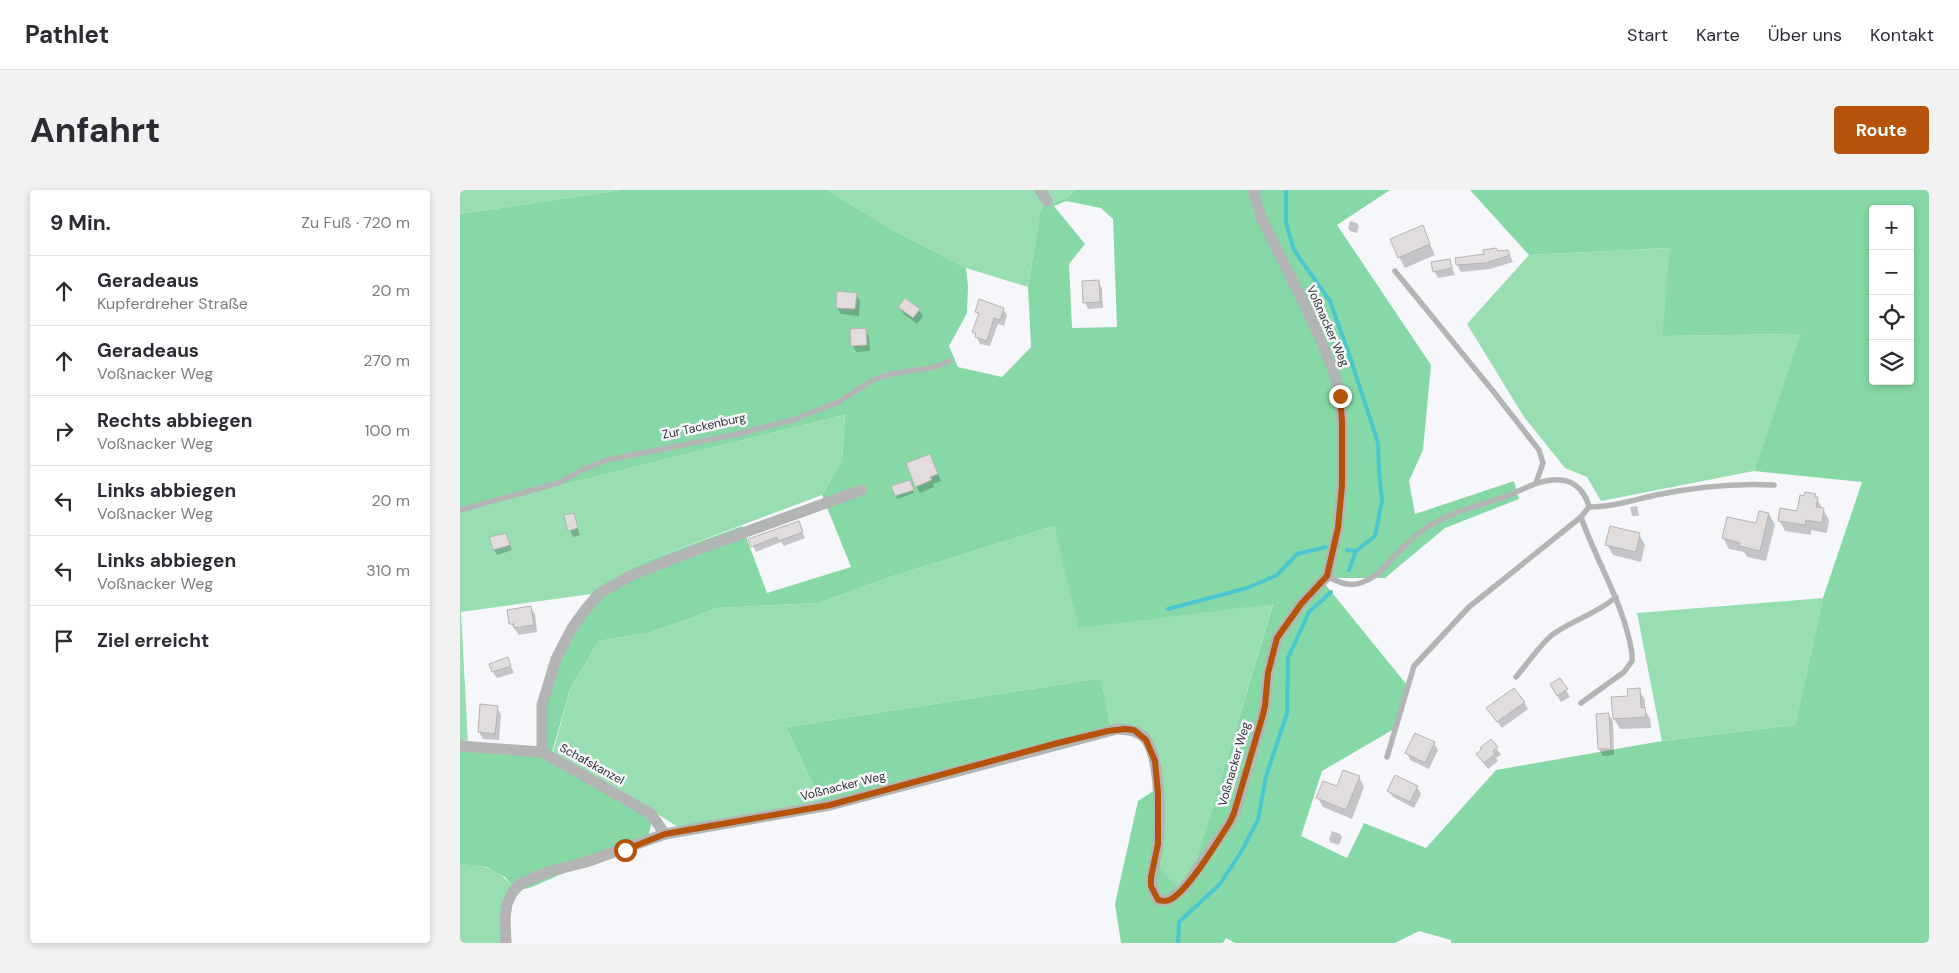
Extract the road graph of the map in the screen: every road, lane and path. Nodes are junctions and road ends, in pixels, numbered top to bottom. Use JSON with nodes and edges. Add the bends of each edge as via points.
{"nodes":[{"id":1,"x":1040,"y":190,"type":"edge"},
{"id":2,"x":1253,"y":190,"type":"edge"},
{"id":3,"x":1047,"y":201,"type":"dead end"},
{"id":4,"x":1394,"y":271,"type":"dead end"},
{"id":5,"x":949,"y":361,"type":"dead end"},
{"id":6,"x":1536,"y":483,"type":"junction"},
{"id":7,"x":1774,"y":485,"type":"dead end"},
{"id":8,"x":862,"y":490,"type":"dead end"},
{"id":9,"x":1589,"y":507,"type":"junction"},
{"id":10,"x":460,"y":510,"type":"edge"},
{"id":11,"x":1581,"y":517,"type":"junction"},
{"id":12,"x":1327,"y":576,"type":"junction"},
{"id":13,"x":1616,"y":597,"type":"junction"},
{"id":14,"x":1516,"y":677,"type":"dead end"},
{"id":15,"x":1582,"y":703,"type":"dead end"},
{"id":16,"x":460,"y":746,"type":"edge"},
{"id":17,"x":542,"y":752,"type":"junction"},
{"id":18,"x":1387,"y":757,"type":"dead end"},
{"id":19,"x":665,"y":834,"type":"junction"},
{"id":20,"x":506,"y":943,"type":"edge"}],
"edges":[{"from":1,"to":3,"type":"street"},
{"from":2,"to":12,"type":"street","name":"Voßnacker Weg","via":[[1261,218],[1320,336],[1340,396],[1341,507]]},
{"from":4,"to":6,"type":"lane","via":[[1538,450],[1543,463]]},
{"from":5,"to":10,"type":"lane","name":"Zur Tackenburg","via":[[935,367],[875,379],[838,402],[793,420],[607,460],[558,483]]},
{"from":6,"to":9,"type":"lane","via":[[1560,480],[1574,484],[1585,496]]},
{"from":6,"to":12,"type":"lane","via":[[1451,515],[1426,528],[1368,581],[1349,585]]},
{"from":7,"to":9,"type":"lane","via":[[1741,483]]},
{"from":8,"to":17,"type":"street","via":[[632,575],[600,593],[576,622],[556,659],[542,705]]},
{"from":9,"to":11,"type":"lane"},
{"from":11,"to":13,"type":"lane"},
{"from":11,"to":18,"type":"lane","via":[[1469,607],[1414,666]]},
{"from":12,"to":19,"type":"street","name":"Voßnacker Weg","via":[[1301,604],[1277,638],[1262,718],[1230,822],[1184,888],[1165,902],[1158,900],[1151,886],[1158,844],[1155,761],[1146,740],[1134,730],[1108,731],[1067,741],[830,805]]},
{"from":13,"to":14,"type":"lane","via":[[1600,610],[1554,634]]},
{"from":13,"to":15,"type":"lane","via":[[1631,646],[1632,661],[1624,672]]},
{"from":16,"to":17,"type":"street","name":"Schafskanzel"},
{"from":17,"to":19,"type":"street","name":"Schafskanzel","via":[[651,814]]},
{"from":19,"to":20,"type":"street","via":[[547,872],[520,884],[507,904]]}]}
